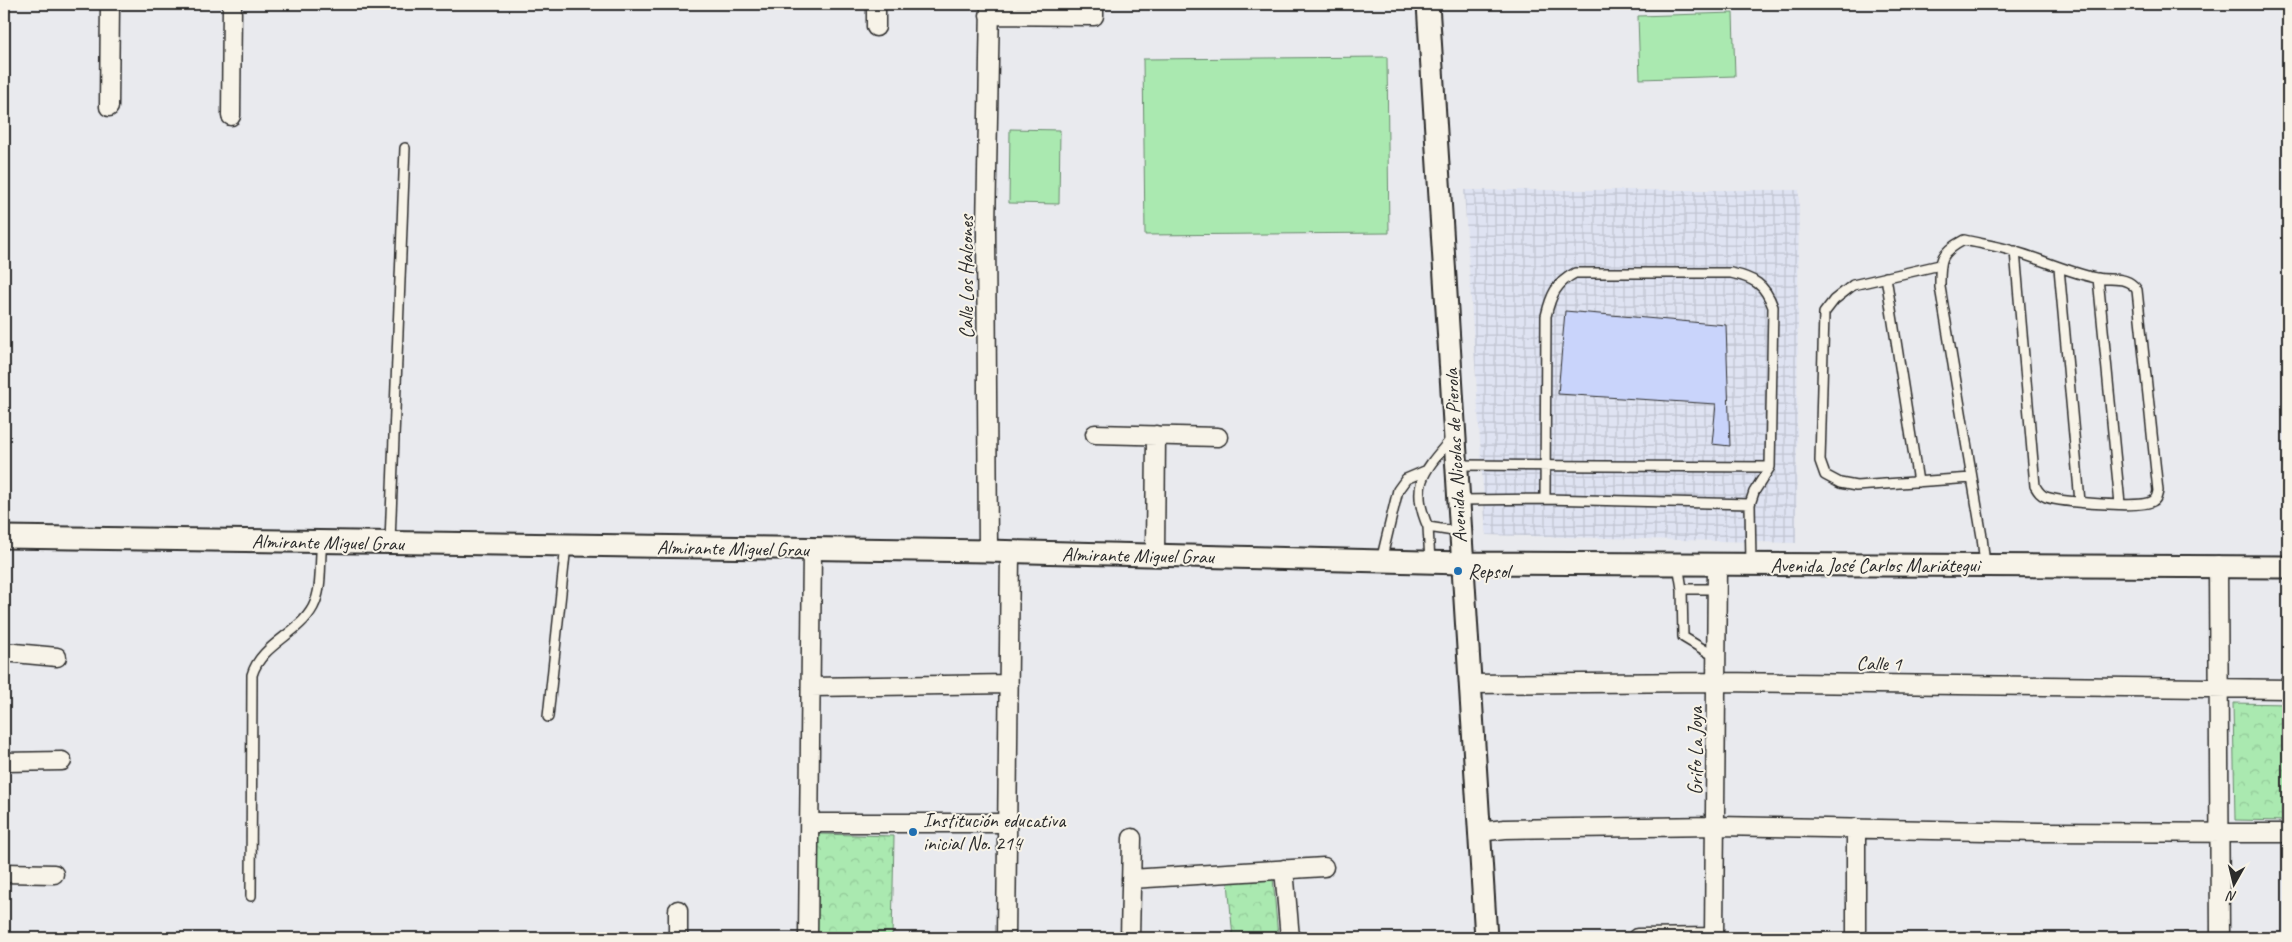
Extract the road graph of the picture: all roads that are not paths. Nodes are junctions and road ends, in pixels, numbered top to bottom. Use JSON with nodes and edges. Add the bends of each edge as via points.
{"nodes":[{"id":1,"x":110,"y":4,"type":"edge"},
{"id":2,"x":232,"y":4,"type":"edge"},
{"id":3,"x":876,"y":4,"type":"edge"},
{"id":4,"x":1094,"y":4,"type":"edge"},
{"id":5,"x":1428,"y":4,"type":"edge"},
{"id":6,"x":990,"y":9,"type":"edge"},
{"id":7,"x":876,"y":27,"type":"dead end"},
{"id":8,"x":109,"y":108,"type":"dead end"},
{"id":9,"x":231,"y":116,"type":"dead end"},
{"id":10,"x":405,"y":148,"type":"dead end"},
{"id":11,"x":2015,"y":251,"type":"junction"},
{"id":12,"x":1940,"y":265,"type":"junction"},
{"id":13,"x":2058,"y":268,"type":"junction"},
{"id":14,"x":1886,"y":277,"type":"junction"},
{"id":15,"x":2098,"y":278,"type":"junction"},
{"id":16,"x":1095,"y":434,"type":"dead end"},
{"id":17,"x":1156,"y":435,"type":"junction"},
{"id":18,"x":1454,"y":436,"type":"junction"},
{"id":19,"x":1218,"y":437,"type":"dead end"},
{"id":20,"x":1545,"y":464,"type":"junction"},
{"id":21,"x":1456,"y":465,"type":"junction"},
{"id":22,"x":1770,"y":467,"type":"junction"},
{"id":23,"x":1424,"y":471,"type":"junction"},
{"id":24,"x":1972,"y":478,"type":"junction"},
{"id":25,"x":1918,"y":482,"type":"junction"},
{"id":26,"x":1545,"y":499,"type":"junction"},
{"id":27,"x":1458,"y":500,"type":"junction"},
{"id":28,"x":2080,"y":502,"type":"junction"},
{"id":29,"x":1750,"y":504,"type":"junction"},
{"id":30,"x":2120,"y":504,"type":"junction"},
{"id":31,"x":1428,"y":527,"type":"junction"},
{"id":32,"x":1460,"y":532,"type":"junction"},
{"id":33,"x":4,"y":537,"type":"edge"},
{"id":34,"x":322,"y":542,"type":"junction"},
{"id":35,"x":390,"y":542,"type":"junction"},
{"id":36,"x":566,"y":545,"type":"junction"},
{"id":37,"x":812,"y":549,"type":"junction"},
{"id":38,"x":988,"y":551,"type":"junction"},
{"id":39,"x":1010,"y":552,"type":"junction"},
{"id":40,"x":1156,"y":555,"type":"junction"},
{"id":41,"x":1381,"y":560,"type":"junction"},
{"id":42,"x":1430,"y":562,"type":"junction"},
{"id":43,"x":1462,"y":562,"type":"junction"},
{"id":44,"x":1678,"y":564,"type":"junction"},
{"id":45,"x":1717,"y":564,"type":"junction"},
{"id":46,"x":1751,"y":564,"type":"junction"},
{"id":47,"x":1985,"y":565,"type":"junction"},
{"id":48,"x":2218,"y":566,"type":"junction"},
{"id":49,"x":2288,"y":567,"type":"edge"},
{"id":50,"x":1717,"y":588,"type":"junction"},
{"id":51,"x":1682,"y":589,"type":"junction"},
{"id":52,"x":4,"y":652,"type":"edge"},
{"id":53,"x":57,"y":657,"type":"dead end"},
{"id":54,"x":1716,"y":658,"type":"junction"},
{"id":55,"x":1716,"y":682,"type":"junction"},
{"id":56,"x":1009,"y":684,"type":"junction"},
{"id":57,"x":1469,"y":684,"type":"junction"},
{"id":58,"x":811,"y":688,"type":"junction"},
{"id":59,"x":2218,"y":688,"type":"junction"},
{"id":60,"x":2288,"y":689,"type":"edge"},
{"id":61,"x":548,"y":717,"type":"dead end"},
{"id":62,"x":62,"y":761,"type":"dead end"},
{"id":63,"x":4,"y":762,"type":"edge"},
{"id":64,"x":809,"y":823,"type":"junction"},
{"id":65,"x":1007,"y":823,"type":"junction"},
{"id":66,"x":1716,"y":826,"type":"junction"},
{"id":67,"x":1856,"y":828,"type":"junction"},
{"id":68,"x":1479,"y":832,"type":"junction"},
{"id":69,"x":2219,"y":834,"type":"junction"},
{"id":70,"x":2288,"y":834,"type":"edge"},
{"id":71,"x":1132,"y":838,"type":"dead end"},
{"id":72,"x":1324,"y":867,"type":"dead end"},
{"id":73,"x":1284,"y":870,"type":"junction"},
{"id":74,"x":4,"y":873,"type":"edge"},
{"id":75,"x":54,"y":874,"type":"dead end"},
{"id":76,"x":1131,"y":879,"type":"junction"},
{"id":77,"x":251,"y":896,"type":"dead end"},
{"id":78,"x":678,"y":910,"type":"dead end"},
{"id":79,"x":1714,"y":937,"type":"edge"},
{"id":80,"x":678,"y":938,"type":"edge"},
{"id":81,"x":808,"y":938,"type":"edge"},
{"id":82,"x":1006,"y":938,"type":"edge"},
{"id":83,"x":1130,"y":938,"type":"edge"},
{"id":84,"x":1290,"y":938,"type":"edge"},
{"id":85,"x":1486,"y":938,"type":"edge"},
{"id":86,"x":1638,"y":938,"type":"edge"},
{"id":87,"x":1856,"y":938,"type":"edge"},
{"id":88,"x":2220,"y":938,"type":"edge"}],
"edges":[{"from":1,"to":8,"type":"street"},
{"from":2,"to":9,"type":"street"},
{"from":3,"to":7,"type":"street"},
{"from":4,"to":6,"type":"street","via":[[1094,16]]},
{"from":5,"to":18,"type":"street","name":"Avenida Nicolas de Pierola"},
{"from":6,"to":38,"type":"street","name":"Calle Los Halcones","via":[[986,228]]},
{"from":10,"to":35,"type":"lane"},
{"from":11,"to":12,"type":"lane","via":[[1964,240],[1947,249]]},
{"from":11,"to":13,"type":"lane"},
{"from":11,"to":28,"type":"lane","via":[[2036,486],[2046,497]]},
{"from":12,"to":14,"type":"lane"},
{"from":12,"to":24,"type":"lane","via":[[1940,287]]},
{"from":13,"to":15,"type":"lane"},
{"from":13,"to":28,"type":"lane"},
{"from":14,"to":25,"type":"lane"},
{"from":14,"to":25,"type":"lane","via":[[1853,285],[1824,313],[1820,462],[1824,475],[1840,483],[1856,486]]},
{"from":15,"to":30,"type":"lane"},
{"from":15,"to":30,"type":"lane","via":[[2127,280],[2138,290],[2158,491],[2152,502]]},
{"from":16,"to":17,"type":"street"},
{"from":17,"to":19,"type":"street"},
{"from":17,"to":40,"type":"street"},
{"from":18,"to":21,"type":"street","name":"Avenida Nicolas de Pierola"},
{"from":18,"to":23,"type":"lane"},
{"from":20,"to":21,"type":"lane"},
{"from":20,"to":22,"type":"lane"},
{"from":20,"to":22,"type":"lane","via":[[1546,316],[1554,290],[1562,280],[1575,273],[1731,273],[1758,283],[1768,292],[1773,307]]},
{"from":20,"to":26,"type":"lane"},
{"from":21,"to":27,"type":"street","name":"Avenida Nicolas de Pierola"},
{"from":22,"to":29,"type":"lane"},
{"from":23,"to":31,"type":"lane","via":[[1420,508]]},
{"from":23,"to":41,"type":"lane","via":[[1406,479],[1398,490]]},
{"from":24,"to":25,"type":"lane"},
{"from":24,"to":47,"type":"lane"},
{"from":26,"to":27,"type":"lane"},
{"from":26,"to":29,"type":"lane"},
{"from":27,"to":32,"type":"street","name":"Avenida Nicolas de Pierola"},
{"from":28,"to":30,"type":"lane"},
{"from":29,"to":46,"type":"lane"},
{"from":31,"to":32,"type":"lane"},
{"from":31,"to":42,"type":"lane"},
{"from":32,"to":43,"type":"street","name":"Avenida Nicolas de Pierola"},
{"from":33,"to":34,"type":"street","name":"Almirante Miguel Grau"},
{"from":34,"to":35,"type":"street","name":"Almirante Miguel Grau"},
{"from":34,"to":77,"type":"lane","via":[[318,595],[313,608],[300,625],[265,653],[255,664],[252,675]]},
{"from":35,"to":36,"type":"street","name":"Almirante Miguel Grau"},
{"from":36,"to":37,"type":"street","name":"Almirante Miguel Grau"},
{"from":36,"to":61,"type":"lane"},
{"from":37,"to":38,"type":"street","name":"Almirante Miguel Grau"},
{"from":37,"to":58,"type":"street"},
{"from":38,"to":39,"type":"street","name":"Almirante Miguel Grau"},
{"from":39,"to":40,"type":"street","name":"Almirante Miguel Grau"},
{"from":39,"to":56,"type":"street"},
{"from":40,"to":41,"type":"street","name":"Almirante Miguel Grau"},
{"from":41,"to":42,"type":"street","name":"Almirante Miguel Grau"},
{"from":42,"to":43,"type":"street","name":"Almirante Miguel Grau"},
{"from":43,"to":44,"type":"street","name":"Avenida José Carlos Mariátegui"},
{"from":43,"to":57,"type":"street","name":"Avenida Nicolas de Pierola"},
{"from":44,"to":45,"type":"street","name":"Avenida José Carlos Mariátegui"},
{"from":44,"to":51,"type":"lane"},
{"from":45,"to":46,"type":"street","name":"Avenida José Carlos Mariátegui"},
{"from":45,"to":50,"type":"street","name":"Grifo La Joya"},
{"from":46,"to":47,"type":"street","name":"Avenida José Carlos Mariátegui"},
{"from":47,"to":48,"type":"street","name":"Avenida José Carlos Mariátegui"},
{"from":48,"to":49,"type":"street","name":"Avenida José Carlos Mariátegui"},
{"from":48,"to":59,"type":"street"},
{"from":50,"to":51,"type":"lane"},
{"from":50,"to":54,"type":"street","name":"Grifo La Joya"},
{"from":51,"to":54,"type":"lane","via":[[1683,637]]},
{"from":52,"to":53,"type":"street"},
{"from":54,"to":55,"type":"street","name":"Grifo La Joya"},
{"from":55,"to":57,"type":"street","name":"Calle 1"},
{"from":55,"to":59,"type":"street","name":"Calle 1"},
{"from":55,"to":66,"type":"street","name":"Grifo La Joya"},
{"from":56,"to":58,"type":"street"},
{"from":56,"to":65,"type":"street"},
{"from":57,"to":68,"type":"street","name":"Avenida Nicolas de Pierola"},
{"from":58,"to":64,"type":"street"},
{"from":59,"to":60,"type":"street","name":"Calle 1"},
{"from":59,"to":69,"type":"street"},
{"from":62,"to":63,"type":"street"},
{"from":64,"to":65,"type":"street"},
{"from":64,"to":81,"type":"street"},
{"from":65,"to":82,"type":"street"},
{"from":66,"to":67,"type":"street"},
{"from":66,"to":68,"type":"street"},
{"from":66,"to":79,"type":"street","name":"Grifo La Joya"},
{"from":67,"to":69,"type":"street"},
{"from":67,"to":87,"type":"street"},
{"from":68,"to":85,"type":"street","name":"Avenida Nicolas de Pierola"},
{"from":69,"to":70,"type":"street"},
{"from":69,"to":88,"type":"street"},
{"from":71,"to":76,"type":"street"},
{"from":72,"to":73,"type":"street"},
{"from":73,"to":76,"type":"street"},
{"from":73,"to":84,"type":"street"},
{"from":74,"to":75,"type":"street"},
{"from":76,"to":83,"type":"street"},
{"from":78,"to":80,"type":"street"},
{"from":79,"to":86,"type":"street"}]}
